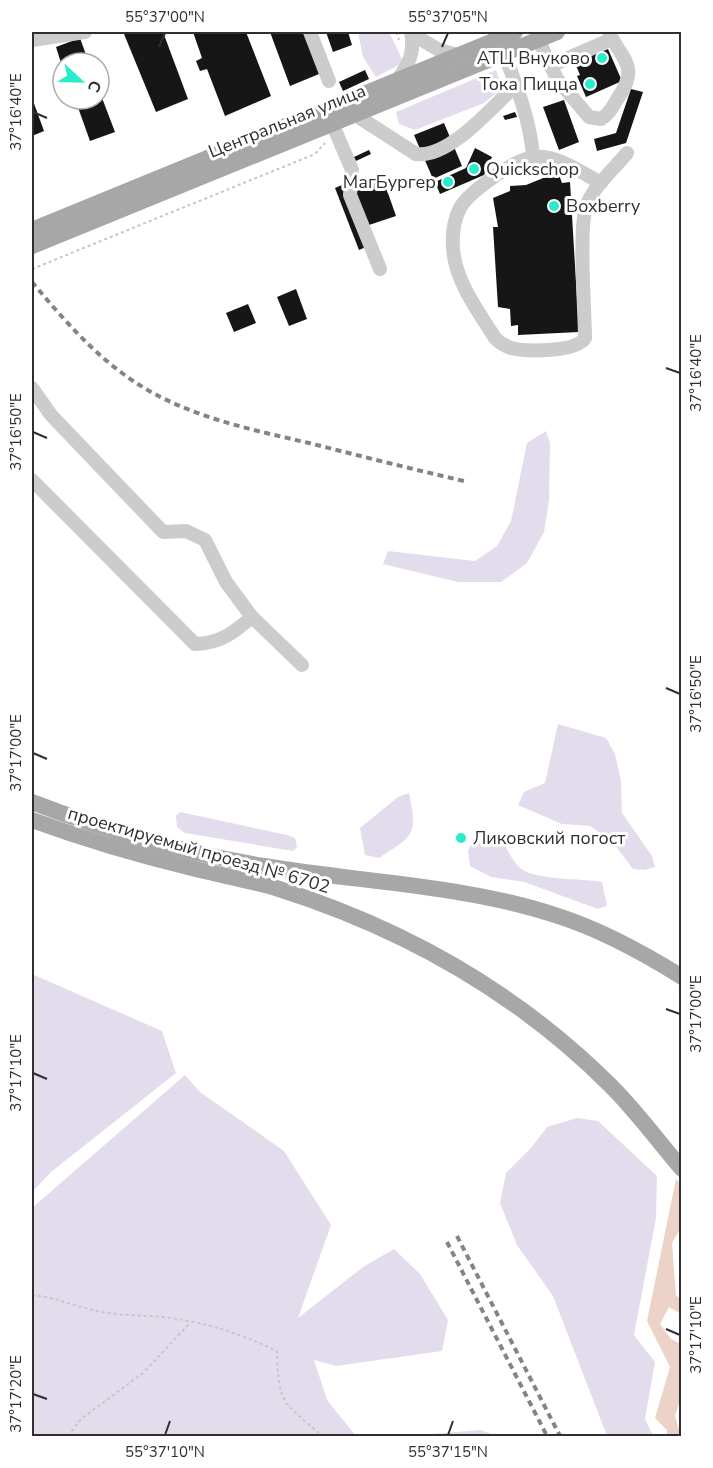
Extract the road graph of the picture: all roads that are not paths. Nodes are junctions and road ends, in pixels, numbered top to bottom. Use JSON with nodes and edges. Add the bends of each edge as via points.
{"nodes":[{"id":1,"x":82,"y":32,"type":"edge"},
{"id":2,"x":310,"y":32,"type":"edge"},
{"id":3,"x":515,"y":32,"type":"edge"},
{"id":4,"x":557,"y":32,"type":"edge"},
{"id":5,"x":412,"y":33,"type":"edge"},
{"id":6,"x":611,"y":35,"type":"edge"},
{"id":7,"x":538,"y":39,"type":"junction"},
{"id":8,"x":32,"y":40,"type":"edge"},
{"id":9,"x":504,"y":53,"type":"junction"},
{"id":10,"x":458,"y":55,"type":"junction"},
{"id":11,"x":550,"y":66,"type":"junction"},
{"id":12,"x":397,"y":80,"type":"junction"},
{"id":13,"x":330,"y":81,"type":"dead end"},
{"id":14,"x":516,"y":85,"type":"junction"},
{"id":15,"x":354,"y":114,"type":"junction"},
{"id":16,"x":334,"y":129,"type":"junction"},
{"id":17,"x":627,"y":153,"type":"dead end"},
{"id":18,"x":533,"y":156,"type":"junction"},
{"id":19,"x":601,"y":183,"type":"junction"},
{"id":20,"x":32,"y":230,"type":"edge"},
{"id":21,"x":32,"y":246,"type":"edge"},
{"id":22,"x":380,"y":269,"type":"dead end"},
{"id":23,"x":32,"y":388,"type":"edge"},
{"id":24,"x":32,"y":480,"type":"edge"},
{"id":25,"x":252,"y":617,"type":"junction"},
{"id":26,"x":302,"y":665,"type":"dead end"},
{"id":27,"x":32,"y":802,"type":"edge"},
{"id":28,"x":32,"y":820,"type":"edge"},
{"id":29,"x":681,"y":977,"type":"edge"},
{"id":30,"x":681,"y":1169,"type":"edge"}],
"edges":[{"from":1,"to":8,"type":"street"},
{"from":2,"to":13,"type":"street"},
{"from":3,"to":10,"type":"main road","name":"Центральная улица"},
{"from":4,"to":7,"type":"main road","name":"Центральная улица"},
{"from":5,"to":10,"type":"street","via":[[439,50]]},
{"from":5,"to":12,"type":"street","via":[[413,51]]},
{"from":6,"to":11,"type":"street"},
{"from":6,"to":11,"type":"street","via":[[630,74],[624,90],[601,120],[589,117]]},
{"from":7,"to":9,"type":"main road","name":"Центральная улица"},
{"from":7,"to":11,"type":"street"},
{"from":9,"to":14,"type":"street"},
{"from":9,"to":15,"type":"main road","name":"Центральная улица"},
{"from":10,"to":12,"type":"main road","name":"Центральная улица"},
{"from":12,"to":20,"type":"main road","name":"Центральная улица"},
{"from":14,"to":15,"type":"street","via":[[453,144],[423,155]]},
{"from":14,"to":18,"type":"street","via":[[531,132]]},
{"from":15,"to":16,"type":"main road","name":"Центральная улица"},
{"from":16,"to":21,"type":"main road","name":"Центральная улица"},
{"from":16,"to":22,"type":"street","via":[[352,170],[350,195]]},
{"from":17,"to":19,"type":"street"},
{"from":18,"to":19,"type":"street","via":[[557,160]]},
{"from":18,"to":19,"type":"street","via":[[474,192],[454,223],[453,248],[463,285],[495,339],[511,348],[575,347],[585,338],[584,214]]},
{"from":23,"to":25,"type":"street","via":[[51,415],[163,532],[186,531],[205,540],[225,582]]},
{"from":24,"to":25,"type":"street","via":[[195,644],[227,638]]},
{"from":25,"to":26,"type":"street"},
{"from":27,"to":29,"type":"main road","name":"проектируемый проезд № 6702","via":[[117,832],[220,858],[480,897],[555,915],[610,937]]},
{"from":28,"to":30,"type":"main road","name":"проектируемый проезд № 6702","via":[[114,848],[274,888],[411,940],[526,1011],[595,1071]]}]}
